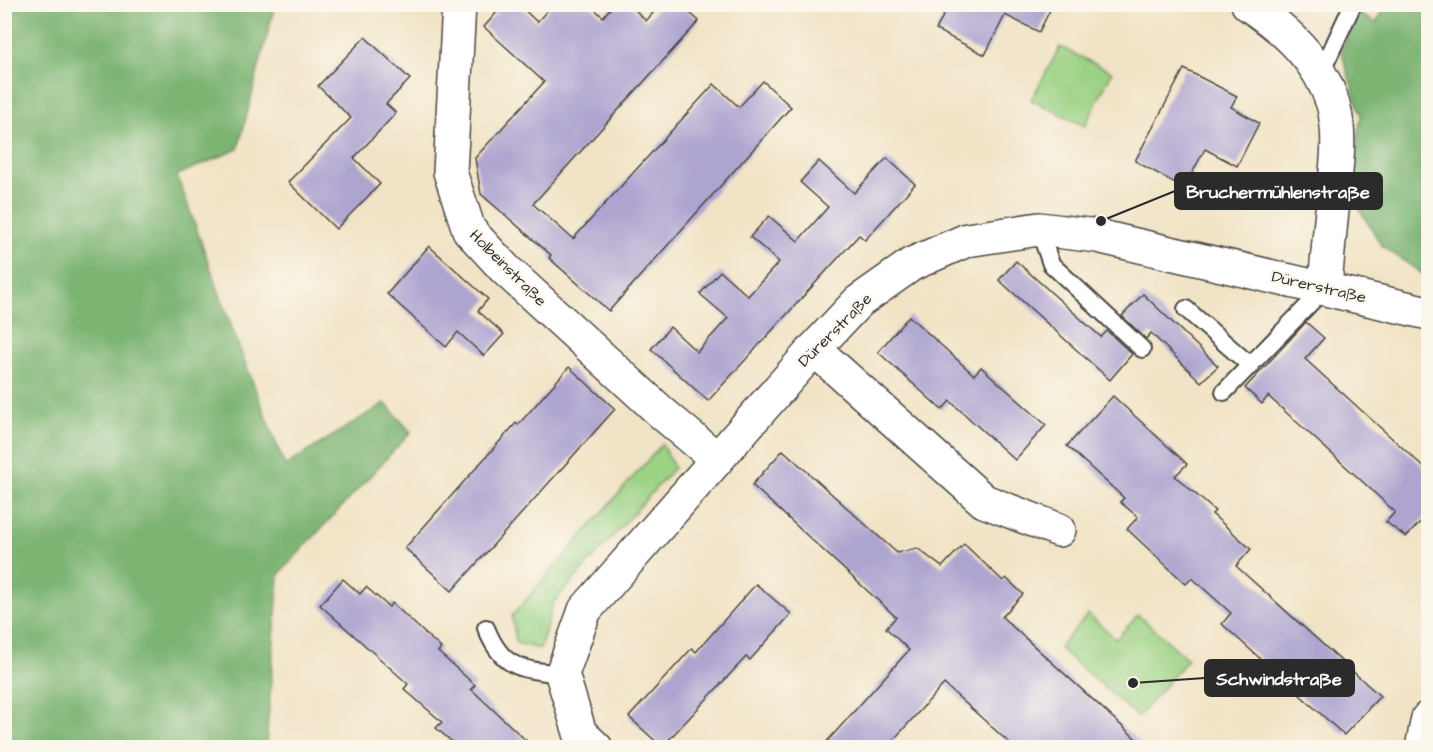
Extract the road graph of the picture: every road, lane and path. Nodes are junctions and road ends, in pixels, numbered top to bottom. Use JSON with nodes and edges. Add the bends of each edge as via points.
{"nodes":[{"id":1,"x":459,"y":4,"type":"edge"},
{"id":2,"x":1248,"y":4,"type":"edge"},
{"id":3,"x":1353,"y":4,"type":"edge"},
{"id":4,"x":1320,"y":75,"type":"junction"},
{"id":5,"x":1039,"y":229,"type":"junction"},
{"id":6,"x":1325,"y":288,"type":"junction"},
{"id":7,"x":1186,"y":309,"type":"dead end"},
{"id":8,"x":1428,"y":313,"type":"edge"},
{"id":9,"x":814,"y":349,"type":"junction"},
{"id":10,"x":1142,"y":349,"type":"dead end"},
{"id":11,"x":1251,"y":366,"type":"junction"},
{"id":12,"x":1224,"y":392,"type":"dead end"},
{"id":13,"x":717,"y":459,"type":"junction"},
{"id":14,"x":1059,"y":530,"type":"dead end"},
{"id":15,"x":486,"y":628,"type":"dead end"},
{"id":16,"x":562,"y":674,"type":"junction"},
{"id":17,"x":1428,"y":718,"type":"edge"},
{"id":18,"x":596,"y":747,"type":"edge"},
{"id":19,"x":1422,"y":747,"type":"edge"}],
"edges":[{"from":1,"to":13,"type":"street","name":"Holbeinstraße","via":[[450,172],[468,230],[505,269]]},
{"from":2,"to":4,"type":"street","via":[[1282,28]]},
{"from":3,"to":4,"type":"lane"},
{"from":4,"to":6,"type":"street","via":[[1333,105],[1339,142]]},
{"from":5,"to":6,"type":"street","name":"Dürerstraße","via":[[1097,236]]},
{"from":5,"to":9,"type":"street","name":"Dürerstraße","via":[[968,240],[912,264],[858,302]]},
{"from":5,"to":10,"type":"lane","via":[[1051,264]]},
{"from":6,"to":8,"type":"street","name":"Dürerstraße"},
{"from":6,"to":11,"type":"lane"},
{"from":7,"to":11,"type":"lane"},
{"from":9,"to":13,"type":"street","name":"Dürerstraße"},
{"from":9,"to":14,"type":"street","via":[[984,501]]},
{"from":11,"to":12,"type":"lane"},
{"from":13,"to":16,"type":"street","name":"Dürerstraße","via":[[585,610]]},
{"from":15,"to":16,"type":"lane","via":[[495,649],[511,663]]},
{"from":16,"to":18,"type":"street","via":[[580,733]]},
{"from":17,"to":19,"type":"street"}]}
